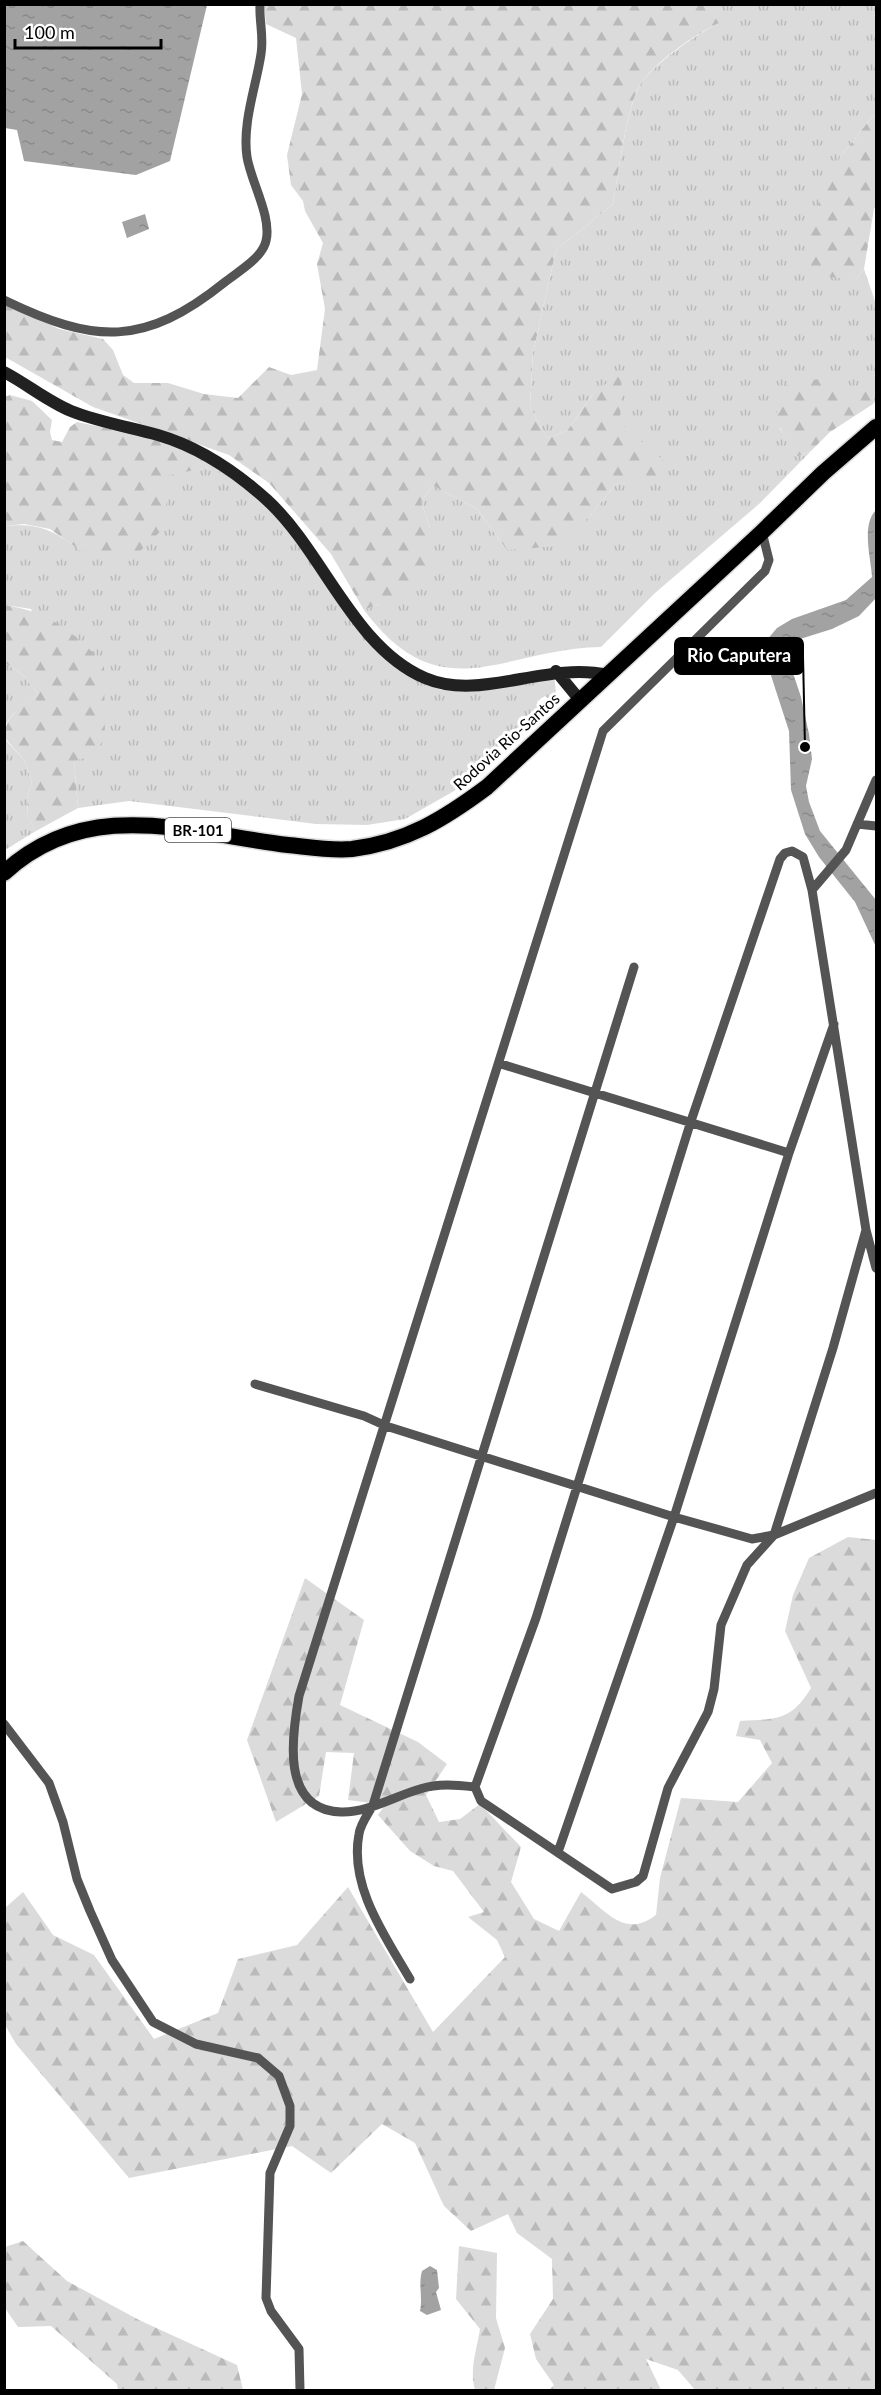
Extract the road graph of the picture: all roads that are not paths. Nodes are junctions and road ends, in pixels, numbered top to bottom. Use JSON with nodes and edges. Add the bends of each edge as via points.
{"nodes":[{"id":1,"x":260,"y":4,"type":"edge"},
{"id":2,"x":4,"y":300,"type":"edge"},
{"id":3,"x":7,"y":376,"type":"edge"},
{"id":4,"x":876,"y":427,"type":"edge"},
{"id":5,"x":762,"y":532,"type":"junction"},
{"id":6,"x":556,"y":671,"type":"junction"},
{"id":7,"x":608,"y":675,"type":"junction"},
{"id":8,"x":579,"y":699,"type":"junction"},
{"id":9,"x":876,"y":780,"type":"edge"},
{"id":10,"x":856,"y":824,"type":"junction"},
{"id":11,"x":876,"y":826,"type":"edge"},
{"id":12,"x":4,"y":873,"type":"edge"},
{"id":13,"x":812,"y":890,"type":"junction"},
{"id":14,"x":634,"y":967,"type":"dead end"},
{"id":15,"x":834,"y":1024,"type":"junction"},
{"id":16,"x":501,"y":1064,"type":"junction"},
{"id":17,"x":595,"y":1091,"type":"junction"},
{"id":18,"x":691,"y":1121,"type":"junction"},
{"id":19,"x":789,"y":1154,"type":"junction"},
{"id":20,"x":866,"y":1230,"type":"junction"},
{"id":21,"x":876,"y":1268,"type":"edge"},
{"id":22,"x":255,"y":1384,"type":"dead end"},
{"id":23,"x":386,"y":1426,"type":"junction"},
{"id":24,"x":483,"y":1455,"type":"junction"},
{"id":25,"x":578,"y":1485,"type":"junction"},
{"id":26,"x":876,"y":1493,"type":"edge"},
{"id":27,"x":674,"y":1517,"type":"junction"},
{"id":28,"x":774,"y":1534,"type":"junction"},
{"id":29,"x":4,"y":1724,"type":"edge"},
{"id":30,"x":475,"y":1788,"type":"junction"},
{"id":31,"x":373,"y":1805,"type":"junction"},
{"id":32,"x":558,"y":1852,"type":"junction"},
{"id":33,"x":410,"y":1979,"type":"dead end"},
{"id":34,"x":300,"y":2391,"type":"edge"}],
"edges":[{"from":1,"to":2,"type":"street","via":[[264,33],[247,131],[247,156],[266,221],[262,251],[186,309],[133,331],[110,334],[63,325]]},
{"from":3,"to":6,"type":"street","via":[[69,410],[161,436],[206,454],[231,472],[267,500],[289,524],[386,651],[425,678],[469,687]]},
{"from":4,"to":5,"type":"highway","name":"Rodovia Rio-Santos","number":"BR-101"},
{"from":5,"to":7,"type":"highway","name":"Rodovia Rio-Santos","number":"BR-101"},
{"from":5,"to":16,"type":"street","via":[[769,560],[765,571],[603,731]]},
{"from":6,"to":7,"type":"street"},
{"from":6,"to":8,"type":"street"},
{"from":7,"to":8,"type":"highway","name":"Rodovia Rio-Santos","number":"BR-101"},
{"from":8,"to":12,"type":"highway","name":"Rodovia Rio-Santos","number":"BR-101","via":[[446,818],[397,837],[350,849],[319,848],[178,826],[96,826],[63,836]]},
{"from":9,"to":10,"type":"street"},
{"from":10,"to":11,"type":"street"},
{"from":10,"to":13,"type":"street","via":[[846,850]]},
{"from":13,"to":15,"type":"street"},
{"from":13,"to":18,"type":"street","via":[[803,857],[798,852],[785,853]]},
{"from":14,"to":17,"type":"street"},
{"from":15,"to":19,"type":"street"},
{"from":15,"to":20,"type":"street"},
{"from":16,"to":17,"type":"street"},
{"from":16,"to":23,"type":"street"},
{"from":17,"to":18,"type":"street"},
{"from":17,"to":24,"type":"street"},
{"from":18,"to":19,"type":"street"},
{"from":18,"to":25,"type":"street"},
{"from":19,"to":27,"type":"street"},
{"from":20,"to":21,"type":"street"},
{"from":20,"to":28,"type":"street"},
{"from":22,"to":23,"type":"street"},
{"from":23,"to":24,"type":"street"},
{"from":23,"to":31,"type":"street","via":[[299,1696],[291,1757],[303,1791],[323,1808],[340,1812]]},
{"from":24,"to":25,"type":"street"},
{"from":24,"to":31,"type":"street"},
{"from":25,"to":27,"type":"street"},
{"from":25,"to":30,"type":"street"},
{"from":26,"to":28,"type":"street"},
{"from":27,"to":28,"type":"street","via":[[752,1539]]},
{"from":27,"to":32,"type":"street"},
{"from":28,"to":32,"type":"street","via":[[747,1565],[733,1593],[721,1625],[708,1712],[668,1788],[643,1876],[612,1889]]},
{"from":29,"to":34,"type":"street","via":[[48,1783],[90,1911],[112,1960],[153,2022],[196,2044],[258,2058],[279,2076],[290,2106],[291,2126],[270,2173],[266,2298],[298,2349]]},
{"from":30,"to":31,"type":"street","via":[[436,1785]]},
{"from":30,"to":32,"type":"street","via":[[490,1808]]},
{"from":31,"to":33,"type":"street","via":[[359,1833],[359,1880]]}]}
